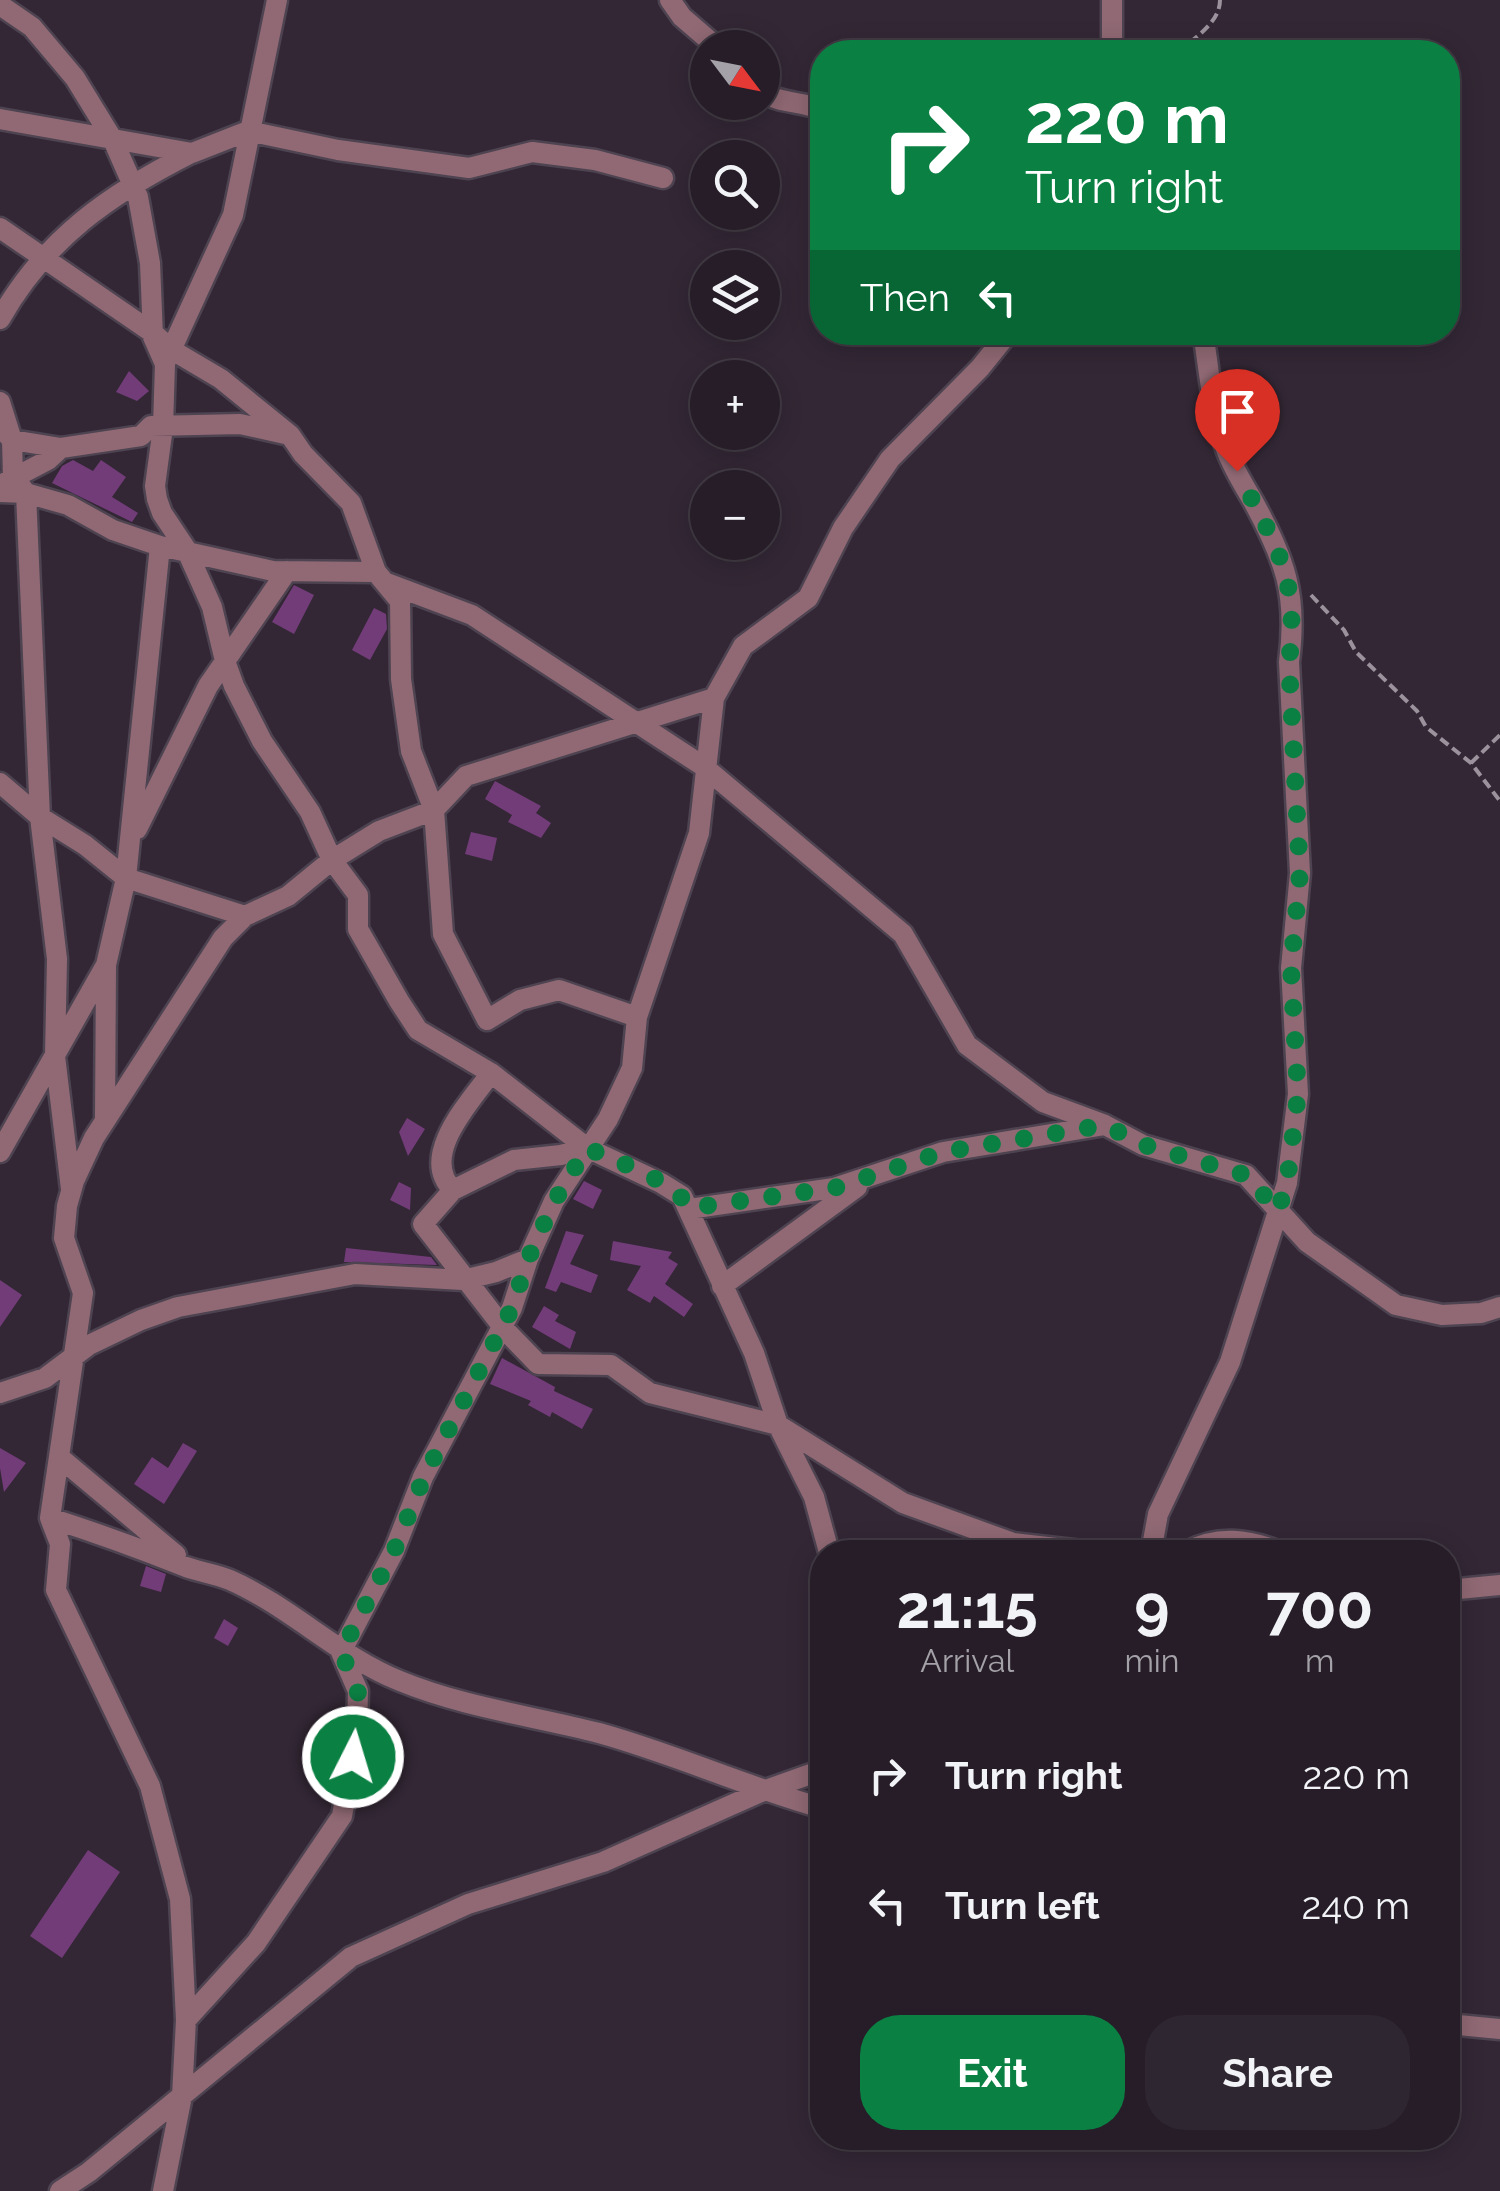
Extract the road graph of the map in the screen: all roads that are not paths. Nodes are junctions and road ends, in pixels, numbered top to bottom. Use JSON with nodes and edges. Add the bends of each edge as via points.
{"nodes":[{"id":1,"x":277,"y":0,"type":"edge"},
{"id":2,"x":670,"y":0,"type":"edge"},
{"id":3,"x":1112,"y":0,"type":"edge"},
{"id":4,"x":0,"y":4,"type":"edge"},
{"id":5,"x":697,"y":30,"type":"edge"},
{"id":6,"x":1112,"y":40,"type":"edge"},
{"id":7,"x":780,"y":100,"type":"edge"},
{"id":8,"x":810,"y":104,"type":"edge"},
{"id":9,"x":0,"y":119,"type":"edge"},
{"id":10,"x":248,"y":131,"type":"junction"},
{"id":11,"x":113,"y":140,"type":"junction"},
{"id":12,"x":192,"y":153,"type":"junction"},
{"id":13,"x":662,"y":178,"type":"dead end"},
{"id":14,"x":132,"y":182,"type":"junction"},
{"id":15,"x":0,"y":228,"type":"edge"},
{"id":16,"x":44,"y":259,"type":"junction"},
{"id":17,"x":0,"y":319,"type":"edge"},
{"id":18,"x":153,"y":333,"type":"junction"},
{"id":19,"x":999,"y":345,"type":"edge"},
{"id":20,"x":1205,"y":345,"type":"edge"},
{"id":21,"x":168,"y":357,"type":"junction"},
{"id":22,"x":0,"y":402,"type":"edge"},
{"id":23,"x":163,"y":427,"type":"junction"},
{"id":24,"x":6,"y":434,"type":"edge"},
{"id":25,"x":290,"y":435,"type":"junction"},
{"id":26,"x":61,"y":448,"type":"junction"},
{"id":27,"x":10,"y":487,"type":"edge"},
{"id":28,"x":160,"y":546,"type":"junction"},
{"id":29,"x":186,"y":549,"type":"junction"},
{"id":30,"x":287,"y":572,"type":"junction"},
{"id":31,"x":380,"y":577,"type":"junction"},
{"id":32,"x":225,"y":661,"type":"junction"},
{"id":33,"x":714,"y":698,"type":"junction"},
{"id":34,"x":637,"y":723,"type":"junction"},
{"id":35,"x":706,"y":768,"type":"junction"},
{"id":36,"x":0,"y":783,"type":"edge"},
{"id":37,"x":434,"y":810,"type":"junction"},
{"id":38,"x":40,"y":817,"type":"junction"},
{"id":39,"x":130,"y":844,"type":"junction"},
{"id":40,"x":332,"y":860,"type":"junction"},
{"id":41,"x":126,"y":878,"type":"junction"},
{"id":42,"x":245,"y":916,"type":"junction"},
{"id":43,"x":106,"y":965,"type":"junction"},
{"id":44,"x":637,"y":1017,"type":"junction"},
{"id":45,"x":54,"y":1056,"type":"junction"},
{"id":46,"x":491,"y":1073,"type":"junction"},
{"id":47,"x":105,"y":1120,"type":"junction"},
{"id":48,"x":1105,"y":1125,"type":"junction"},
{"id":49,"x":587,"y":1148,"type":"junction"},
{"id":50,"x":0,"y":1152,"type":"edge"},
{"id":51,"x":875,"y":1174,"type":"junction"},
{"id":52,"x":453,"y":1190,"type":"junction"},
{"id":53,"x":71,"y":1191,"type":"junction"},
{"id":54,"x":689,"y":1208,"type":"junction"},
{"id":55,"x":1278,"y":1211,"type":"junction"},
{"id":56,"x":528,"y":1259,"type":"junction"},
{"id":57,"x":466,"y":1279,"type":"junction"},
{"id":58,"x":722,"y":1286,"type":"junction"},
{"id":59,"x":1500,"y":1306,"type":"edge"},
{"id":60,"x":502,"y":1326,"type":"junction"},
{"id":61,"x":73,"y":1356,"type":"junction"},
{"id":62,"x":0,"y":1393,"type":"edge"},
{"id":63,"x":778,"y":1426,"type":"junction"},
{"id":64,"x":58,"y":1458,"type":"junction"},
{"id":65,"x":50,"y":1518,"type":"junction"},
{"id":66,"x":825,"y":1540,"type":"edge"},
{"id":67,"x":1002,"y":1540,"type":"edge"},
{"id":68,"x":1153,"y":1540,"type":"edge"},
{"id":69,"x":192,"y":1569,"type":"junction"},
{"id":70,"x":1500,"y":1584,"type":"edge"},
{"id":71,"x":1460,"y":1589,"type":"edge"},
{"id":72,"x":341,"y":1652,"type":"junction"},
{"id":73,"x":810,"y":1774,"type":"edge"},
{"id":74,"x":762,"y":1792,"type":"junction"},
{"id":75,"x":810,"y":1805,"type":"edge"},
{"id":76,"x":186,"y":2020,"type":"junction"},
{"id":77,"x":1460,"y":2025,"type":"edge"},
{"id":78,"x":1500,"y":2029,"type":"edge"},
{"id":79,"x":182,"y":2096,"type":"junction"},
{"id":80,"x":60,"y":2191,"type":"edge"},
{"id":81,"x":162,"y":2191,"type":"edge"}],
"edges":[{"from":1,"to":10,"type":"street"},
{"from":2,"to":5,"type":"street"},
{"from":3,"to":6,"type":"street"},
{"from":4,"to":11,"type":"street","via":[[32,27],[75,78]]},
{"from":7,"to":8,"type":"street"},
{"from":9,"to":11,"type":"street"},
{"from":10,"to":12,"type":"street"},
{"from":10,"to":13,"type":"street","via":[[469,168],[532,152]]},
{"from":10,"to":21,"type":"street","via":[[234,215]]},
{"from":11,"to":12,"type":"street"},
{"from":11,"to":14,"type":"street"},
{"from":12,"to":14,"type":"street"},
{"from":14,"to":16,"type":"street"},
{"from":14,"to":18,"type":"street","via":[[150,264]]},
{"from":15,"to":16,"type":"street"},
{"from":16,"to":17,"type":"street"},
{"from":16,"to":18,"type":"street"},
{"from":18,"to":21,"type":"street"},
{"from":19,"to":33,"type":"street","via":[[890,459],[843,528],[808,598],[743,646]]},
{"from":20,"to":55,"type":"street","via":[[1226,449],[1287,576],[1293,633],[1300,873],[1291,968],[1298,1094]]},
{"from":21,"to":23,"type":"street"},
{"from":21,"to":25,"type":"street","via":[[221,379]]},
{"from":22,"to":24,"type":"street"},
{"from":23,"to":25,"type":"street","via":[[240,424]]},
{"from":23,"to":26,"type":"street"},
{"from":23,"to":29,"type":"street","via":[[157,499]]},
{"from":24,"to":26,"type":"street"},
{"from":24,"to":27,"type":"street"},
{"from":25,"to":31,"type":"street","via":[[352,503]]},
{"from":26,"to":27,"type":"street"},
{"from":27,"to":28,"type":"street"},
{"from":27,"to":38,"type":"street","via":[[31,654]]},
{"from":28,"to":29,"type":"street"},
{"from":28,"to":39,"type":"street"},
{"from":29,"to":30,"type":"street"},
{"from":29,"to":32,"type":"street","via":[[212,607]]},
{"from":30,"to":31,"type":"street"},
{"from":30,"to":32,"type":"street"},
{"from":31,"to":34,"type":"street","via":[[472,615]]},
{"from":31,"to":37,"type":"street","via":[[400,600],[400,679],[411,751]]},
{"from":32,"to":39,"type":"street"},
{"from":32,"to":40,"type":"street","via":[[262,742],[310,812]]},
{"from":33,"to":34,"type":"street"},
{"from":33,"to":35,"type":"street"},
{"from":34,"to":35,"type":"street"},
{"from":34,"to":37,"type":"street","via":[[466,776]]},
{"from":35,"to":44,"type":"street","via":[[699,833]]},
{"from":35,"to":48,"type":"street","via":[[903,934],[967,1045],[1043,1102]]},
{"from":36,"to":38,"type":"street"},
{"from":37,"to":40,"type":"street","via":[[379,831]]},
{"from":37,"to":44,"type":"street","via":[[443,934],[487,1020],[520,1000],[559,990]]},
{"from":38,"to":41,"type":"street"},
{"from":38,"to":45,"type":"street","via":[[57,959]]},
{"from":39,"to":41,"type":"street"},
{"from":40,"to":42,"type":"street","via":[[288,896]]},
{"from":40,"to":46,"type":"street","via":[[358,895],[358,929],[418,1030]]},
{"from":41,"to":42,"type":"street"},
{"from":41,"to":43,"type":"street"},
{"from":42,"to":47,"type":"street","via":[[223,938]]},
{"from":43,"to":45,"type":"street"},
{"from":43,"to":47,"type":"street"},
{"from":44,"to":49,"type":"street","via":[[632,1068]]},
{"from":45,"to":50,"type":"street"},
{"from":45,"to":53,"type":"street"},
{"from":46,"to":49,"type":"street"},
{"from":46,"to":52,"type":"street","via":[[442,1150],[440,1163]]},
{"from":47,"to":53,"type":"street"},
{"from":48,"to":51,"type":"street","via":[[943,1152]]},
{"from":48,"to":55,"type":"street","via":[[1144,1145],[1246,1175]]},
{"from":49,"to":52,"type":"street","via":[[514,1160]]},
{"from":49,"to":54,"type":"street","via":[[661,1183]]},
{"from":49,"to":56,"type":"street"},
{"from":51,"to":54,"type":"street","via":[[834,1188]]},
{"from":51,"to":58,"type":"street"},
{"from":52,"to":57,"type":"street","via":[[423,1224]]},
{"from":53,"to":61,"type":"street","via":[[64,1238],[82,1293]]},
{"from":54,"to":58,"type":"street"},
{"from":55,"to":59,"type":"street","via":[[1306,1242],[1396,1305],[1442,1314],[1481,1314]]},
{"from":55,"to":68,"type":"street","via":[[1230,1362],[1158,1514]]},
{"from":56,"to":57,"type":"street"},
{"from":56,"to":60,"type":"street"},
{"from":57,"to":60,"type":"street"},
{"from":57,"to":61,"type":"street","via":[[355,1274],[182,1306]]},
{"from":58,"to":63,"type":"street"},
{"from":60,"to":63,"type":"street","via":[[538,1364],[611,1365],[650,1394]]},
{"from":60,"to":72,"type":"street"},
{"from":61,"to":62,"type":"street","via":[[45,1378]]},
{"from":61,"to":64,"type":"street"},
{"from":63,"to":66,"type":"street","via":[[814,1497]]},
{"from":63,"to":67,"type":"street","via":[[903,1503]]},
{"from":64,"to":65,"type":"street"},
{"from":64,"to":69,"type":"street"},
{"from":65,"to":69,"type":"street"},
{"from":65,"to":76,"type":"street","via":[[60,1544],[56,1590],[150,1786],[180,1899]]},
{"from":69,"to":72,"type":"street","via":[[229,1580]]},
{"from":70,"to":71,"type":"street"},
{"from":72,"to":74,"type":"street","via":[[401,1682],[599,1733]]},
{"from":72,"to":76,"type":"street","via":[[358,1691],[342,1816],[256,1942]]},
{"from":73,"to":74,"type":"street"},
{"from":74,"to":75,"type":"street"},
{"from":74,"to":79,"type":"street","via":[[604,1862],[468,1904],[351,1957]]},
{"from":76,"to":79,"type":"street"},
{"from":77,"to":78,"type":"street"},
{"from":79,"to":80,"type":"street"},
{"from":79,"to":81,"type":"street"}]}
